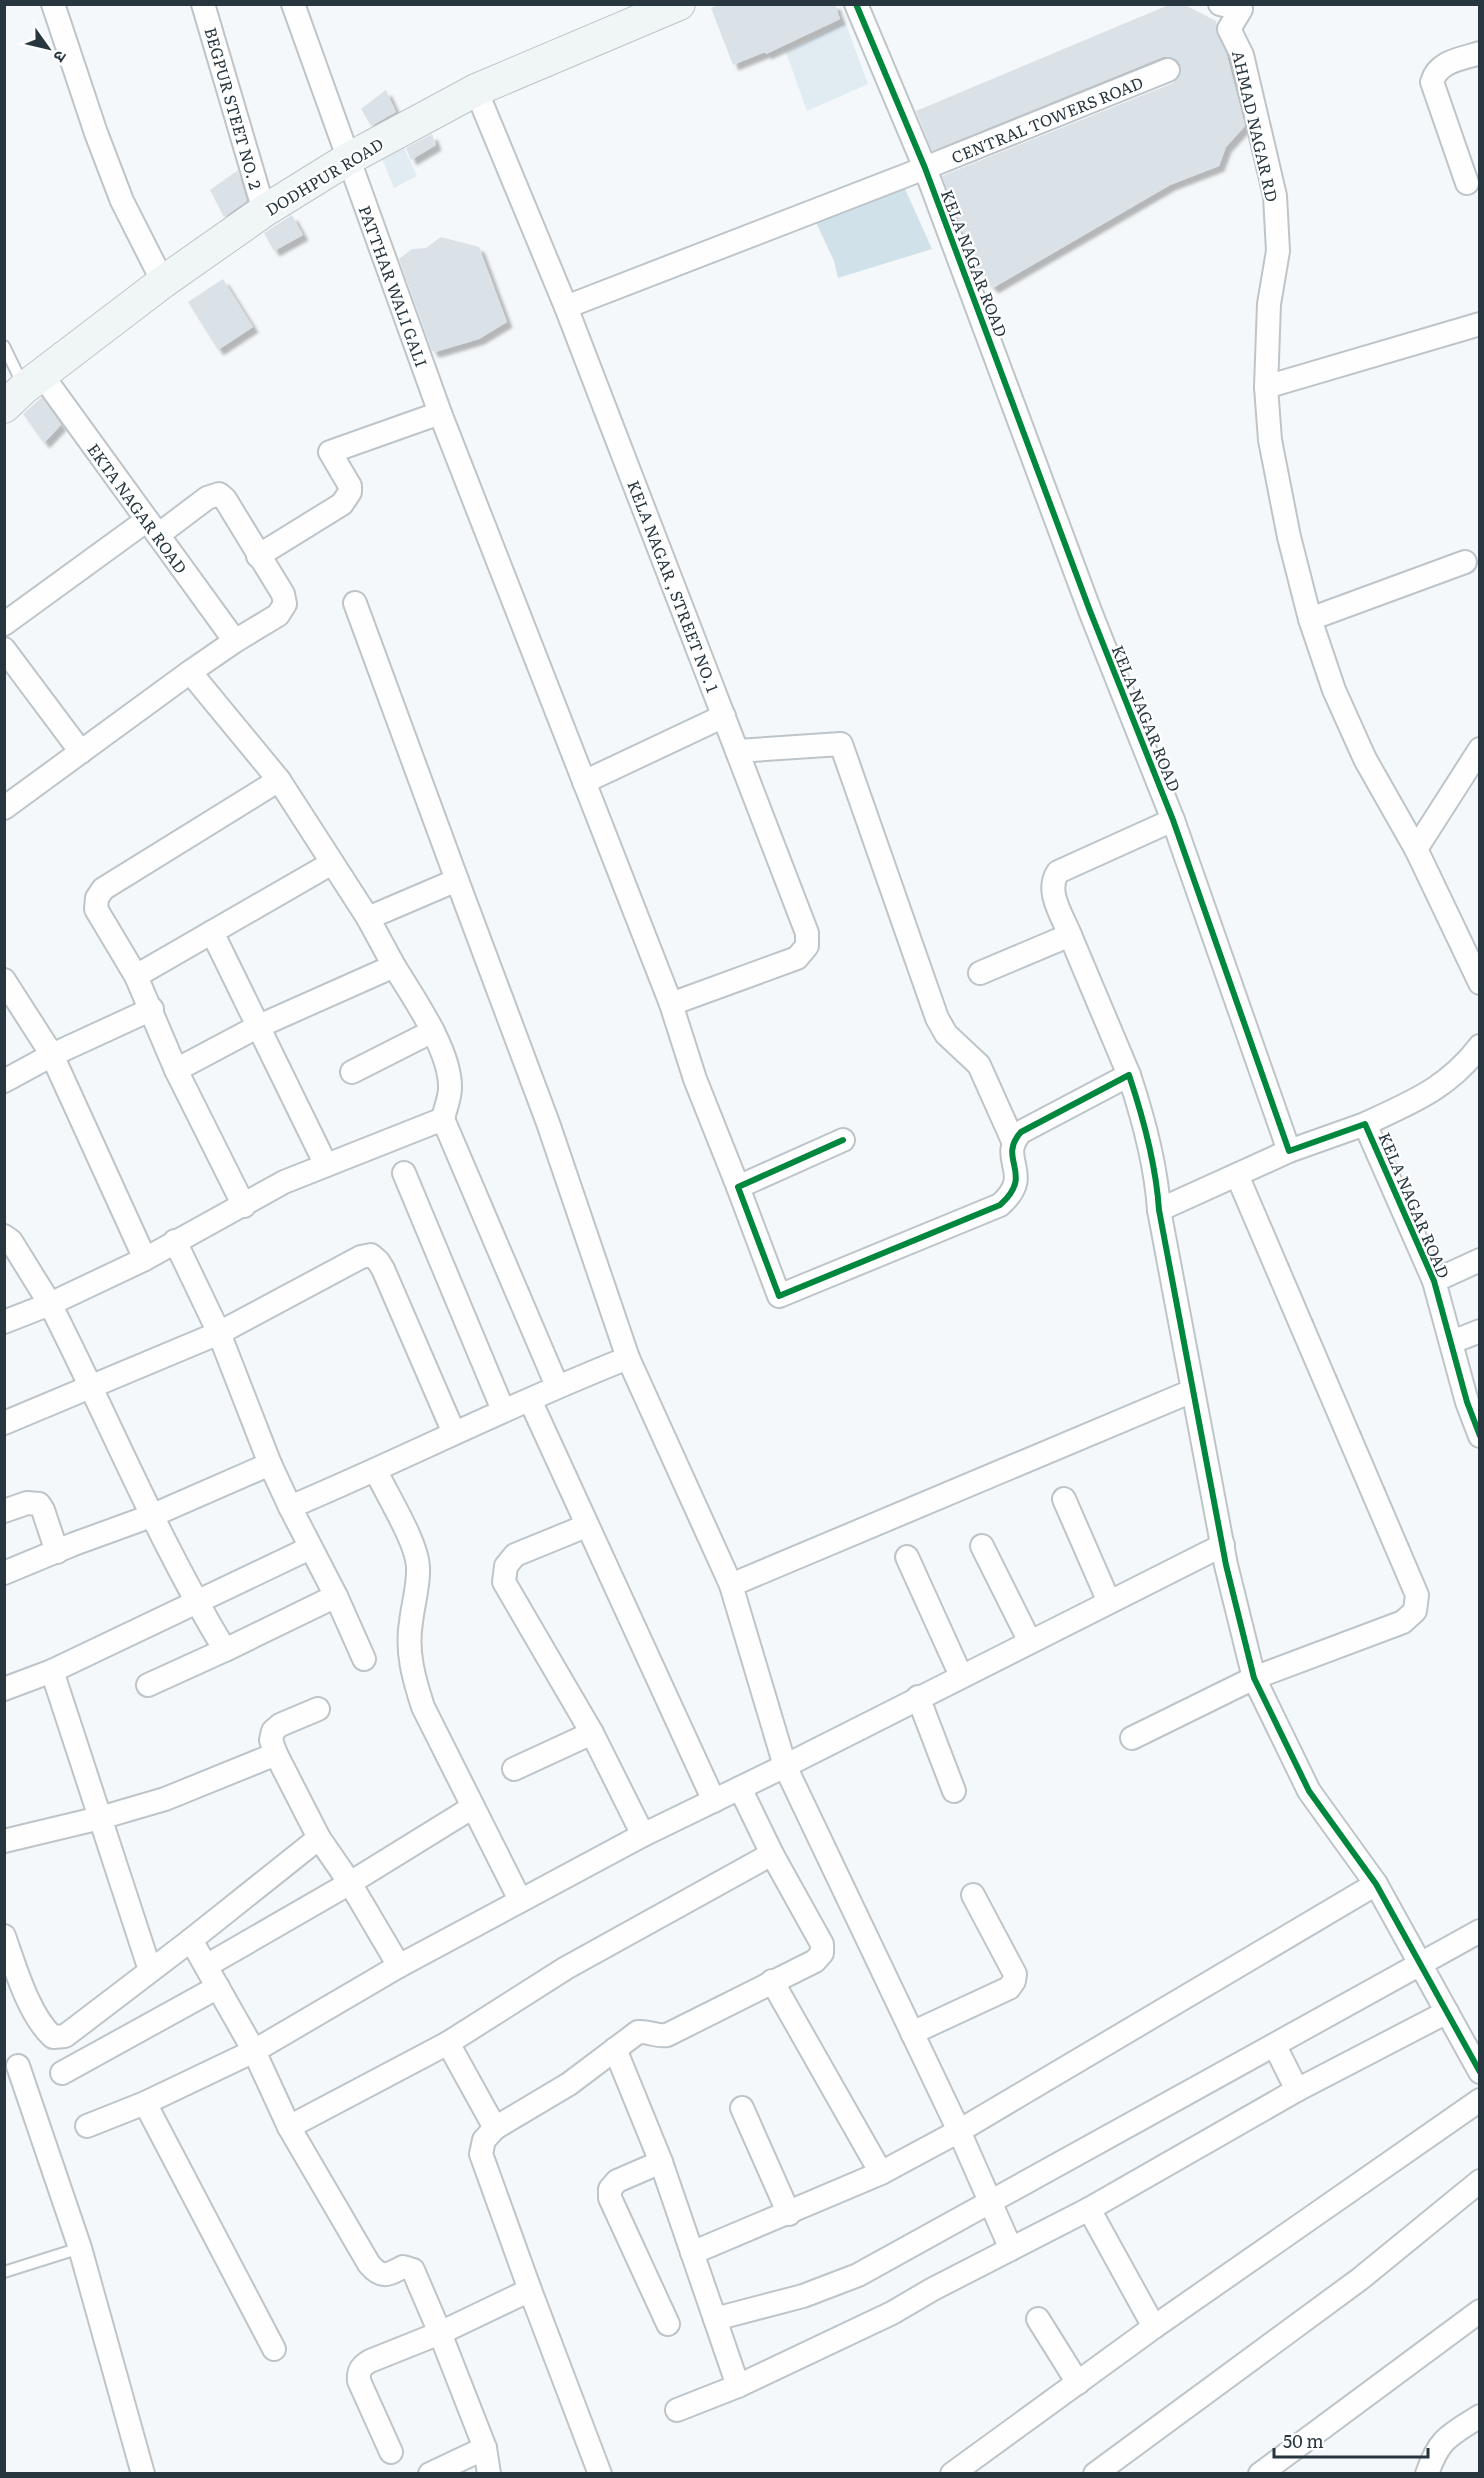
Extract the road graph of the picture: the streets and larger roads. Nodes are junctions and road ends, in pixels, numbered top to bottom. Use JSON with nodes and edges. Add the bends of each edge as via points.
{"nodes":[{"id":1,"x":53,"y":4,"type":"edge"},
{"id":2,"x":203,"y":4,"type":"edge"},
{"id":3,"x":293,"y":4,"type":"edge"},
{"id":4,"x":679,"y":4,"type":"edge"},
{"id":5,"x":856,"y":4,"type":"edge"},
{"id":6,"x":1220,"y":4,"type":"edge"},
{"id":7,"x":1479,"y":53,"type":"edge"},
{"id":8,"x":1168,"y":70,"type":"dead end"},
{"id":9,"x":476,"y":90,"type":"junction"},
{"id":10,"x":348,"y":159,"type":"junction"},
{"id":11,"x":925,"y":168,"type":"junction"},
{"id":12,"x":1467,"y":183,"type":"dead end"},
{"id":13,"x":264,"y":211,"type":"junction"},
{"id":14,"x":163,"y":282,"type":"junction"},
{"id":15,"x":566,"y":307,"type":"junction"},
{"id":16,"x":1479,"y":324,"type":"edge"},
{"id":17,"x":1266,"y":387,"type":"junction"},
{"id":18,"x":24,"y":390,"type":"edge"},
{"id":19,"x":440,"y":413,"type":"junction"},
{"id":20,"x":152,"y":528,"type":"junction"},
{"id":21,"x":258,"y":556,"type":"junction"},
{"id":22,"x":1466,"y":562,"type":"dead end"},
{"id":23,"x":355,"y":603,"type":"dead end"},
{"id":24,"x":1310,"y":619,"type":"junction"},
{"id":25,"x":4,"y":624,"type":"edge"},
{"id":26,"x":235,"y":641,"type":"junction"},
{"id":27,"x":8,"y":661,"type":"edge"},
{"id":28,"x":190,"y":672,"type":"junction"},
{"id":29,"x":723,"y":716,"type":"junction"},
{"id":30,"x":1479,"y":750,"type":"edge"},
{"id":31,"x":737,"y":751,"type":"junction"},
{"id":32,"x":81,"y":752,"type":"junction"},
{"id":33,"x":279,"y":780,"type":"junction"},
{"id":34,"x":584,"y":782,"type":"junction"},
{"id":35,"x":4,"y":808,"type":"edge"},
{"id":36,"x":1173,"y":820,"type":"junction"},
{"id":37,"x":1416,"y":849,"type":"junction"},
{"id":38,"x":332,"y":863,"type":"junction"},
{"id":39,"x":457,"y":880,"type":"junction"},
{"id":40,"x":368,"y":918,"type":"junction"},
{"id":41,"x":212,"y":932,"type":"junction"},
{"id":42,"x":1070,"y":935,"type":"junction"},
{"id":43,"x":394,"y":966,"type":"junction"},
{"id":44,"x":980,"y":973,"type":"dead end"},
{"id":45,"x":136,"y":976,"type":"junction"},
{"id":46,"x":4,"y":980,"type":"edge"},
{"id":47,"x":1479,"y":982,"type":"edge"},
{"id":48,"x":671,"y":1004,"type":"junction"},
{"id":49,"x":152,"y":1009,"type":"junction"},
{"id":50,"x":257,"y":1027,"type":"junction"},
{"id":51,"x":433,"y":1030,"type":"junction"},
{"id":52,"x":1479,"y":1046,"type":"edge"},
{"id":53,"x":52,"y":1055,"type":"junction"},
{"id":54,"x":176,"y":1070,"type":"junction"},
{"id":55,"x":351,"y":1072,"type":"dead end"},
{"id":56,"x":1130,"y":1075,"type":"junction"},
{"id":57,"x":4,"y":1081,"type":"edge"},
{"id":58,"x":443,"y":1119,"type":"junction"},
{"id":59,"x":1365,"y":1124,"type":"junction"},
{"id":60,"x":843,"y":1140,"type":"dead end"},
{"id":61,"x":1013,"y":1141,"type":"junction"},
{"id":62,"x":1289,"y":1151,"type":"junction"},
{"id":63,"x":326,"y":1165,"type":"junction"},
{"id":64,"x":404,"y":1173,"type":"dead end"},
{"id":65,"x":1237,"y":1175,"type":"junction"},
{"id":66,"x":738,"y":1186,"type":"junction"},
{"id":67,"x":244,"y":1206,"type":"junction"},
{"id":68,"x":1159,"y":1210,"type":"junction"},
{"id":69,"x":4,"y":1236,"type":"edge"},
{"id":70,"x":175,"y":1241,"type":"junction"},
{"id":71,"x":145,"y":1259,"type":"junction"},
{"id":72,"x":1479,"y":1260,"type":"edge"},
{"id":73,"x":1434,"y":1281,"type":"junction"},
{"id":74,"x":50,"y":1304,"type":"junction"},
{"id":75,"x":4,"y":1322,"type":"edge"},
{"id":76,"x":1479,"y":1331,"type":"edge"},
{"id":77,"x":219,"y":1333,"type":"junction"},
{"id":78,"x":1452,"y":1342,"type":"junction"},
{"id":79,"x":628,"y":1358,"type":"junction"},
{"id":80,"x":92,"y":1386,"type":"junction"},
{"id":81,"x":556,"y":1386,"type":"junction"},
{"id":82,"x":1192,"y":1390,"type":"junction"},
{"id":83,"x":530,"y":1400,"type":"junction"},
{"id":84,"x":502,"y":1410,"type":"junction"},
{"id":85,"x":4,"y":1423,"type":"edge"},
{"id":86,"x":454,"y":1433,"type":"junction"},
{"id":87,"x":1479,"y":1436,"type":"edge"},
{"id":88,"x":270,"y":1464,"type":"junction"},
{"id":89,"x":376,"y":1471,"type":"junction"},
{"id":90,"x":1064,"y":1499,"type":"dead end"},
{"id":91,"x":290,"y":1507,"type":"junction"},
{"id":92,"x":4,"y":1511,"type":"edge"},
{"id":93,"x":151,"y":1516,"type":"junction"},
{"id":94,"x":586,"y":1526,"type":"junction"},
{"id":95,"x":1223,"y":1545,"type":"junction"},
{"id":96,"x":982,"y":1546,"type":"dead end"},
{"id":97,"x":310,"y":1548,"type":"junction"},
{"id":98,"x":57,"y":1552,"type":"junction"},
{"id":99,"x":907,"y":1557,"type":"dead end"},
{"id":100,"x":4,"y":1574,"type":"edge"},
{"id":101,"x":731,"y":1585,"type":"junction"},
{"id":102,"x":336,"y":1596,"type":"junction"},
{"id":103,"x":195,"y":1601,"type":"junction"},
{"id":104,"x":1109,"y":1602,"type":"junction"},
{"id":105,"x":1030,"y":1642,"type":"junction"},
{"id":106,"x":225,"y":1650,"type":"junction"},
{"id":107,"x":364,"y":1659,"type":"dead end"},
{"id":108,"x":52,"y":1671,"type":"junction"},
{"id":109,"x":961,"y":1676,"type":"junction"},
{"id":110,"x":1254,"y":1678,"type":"junction"},
{"id":111,"x":148,"y":1685,"type":"dead end"},
{"id":112,"x":4,"y":1689,"type":"edge"},
{"id":113,"x":918,"y":1697,"type":"junction"},
{"id":114,"x":318,"y":1709,"type":"dead end"},
{"id":115,"x":592,"y":1733,"type":"junction"},
{"id":116,"x":1132,"y":1738,"type":"dead end"},
{"id":117,"x":276,"y":1754,"type":"junction"},
{"id":118,"x":785,"y":1766,"type":"junction"},
{"id":119,"x":514,"y":1769,"type":"dead end"},
{"id":120,"x":740,"y":1788,"type":"junction"},
{"id":121,"x":954,"y":1791,"type":"dead end"},
{"id":122,"x":714,"y":1801,"type":"junction"},
{"id":123,"x":473,"y":1807,"type":"junction"},
{"id":124,"x":100,"y":1818,"type":"junction"},
{"id":125,"x":643,"y":1835,"type":"junction"},
{"id":126,"x":319,"y":1838,"type":"junction"},
{"id":127,"x":4,"y":1841,"type":"edge"},
{"id":128,"x":772,"y":1854,"type":"junction"},
{"id":129,"x":350,"y":1883,"type":"junction"},
{"id":130,"x":1376,"y":1884,"type":"junction"},
{"id":131,"x":973,"y":1894,"type":"dead end"},
{"id":132,"x":520,"y":1900,"type":"junction"},
{"id":133,"x":1479,"y":1931,"type":"edge"},
{"id":134,"x":4,"y":1936,"type":"edge"},
{"id":135,"x":191,"y":1940,"type":"junction"},
{"id":136,"x":206,"y":1965,"type":"junction"},
{"id":137,"x":1421,"y":1965,"type":"junction"},
{"id":138,"x":399,"y":1966,"type":"junction"},
{"id":139,"x":150,"y":1970,"type":"junction"},
{"id":140,"x":772,"y":1981,"type":"junction"},
{"id":141,"x":218,"y":1987,"type":"junction"},
{"id":142,"x":1447,"y":2012,"type":"junction"},
{"id":143,"x":912,"y":2033,"type":"junction"},
{"id":144,"x":448,"y":2043,"type":"junction"},
{"id":145,"x":1275,"y":2046,"type":"junction"},
{"id":146,"x":615,"y":2049,"type":"junction"},
{"id":147,"x":254,"y":2051,"type":"junction"},
{"id":148,"x":1476,"y":2059,"type":"edge"},
{"id":149,"x":18,"y":2066,"type":"dead end"},
{"id":150,"x":62,"y":2073,"type":"dead end"},
{"id":151,"x":1297,"y":2090,"type":"junction"},
{"id":152,"x":1479,"y":2100,"type":"edge"},
{"id":153,"x":145,"y":2103,"type":"junction"},
{"id":154,"x":742,"y":2108,"type":"dead end"},
{"id":155,"x":87,"y":2126,"type":"dead end"},
{"id":156,"x":289,"y":2127,"type":"junction"},
{"id":157,"x":495,"y":2128,"type":"junction"},
{"id":158,"x":959,"y":2131,"type":"junction"},
{"id":159,"x":661,"y":2162,"type":"junction"},
{"id":160,"x":881,"y":2173,"type":"junction"},
{"id":161,"x":1479,"y":2181,"type":"edge"},
{"id":162,"x":989,"y":2202,"type":"junction"},
{"id":163,"x":1089,"y":2209,"type":"junction"},
{"id":164,"x":789,"y":2214,"type":"junction"},
{"id":165,"x":1011,"y":2249,"type":"junction"},
{"id":166,"x":692,"y":2253,"type":"junction"},
{"id":167,"x":530,"y":2289,"type":"junction"},
{"id":168,"x":1479,"y":2312,"type":"edge"},
{"id":169,"x":715,"y":2319,"type":"junction"},
{"id":170,"x":1038,"y":2319,"type":"dead end"},
{"id":171,"x":668,"y":2324,"type":"dead end"},
{"id":172,"x":1154,"y":2327,"type":"junction"},
{"id":173,"x":440,"y":2333,"type":"junction"},
{"id":174,"x":274,"y":2349,"type":"dead end"},
{"id":175,"x":1078,"y":2383,"type":"junction"},
{"id":176,"x":738,"y":2386,"type":"junction"},
{"id":177,"x":677,"y":2410,"type":"dead end"},
{"id":178,"x":1479,"y":2416,"type":"edge"},
{"id":179,"x":485,"y":2448,"type":"junction"},
{"id":180,"x":391,"y":2452,"type":"dead end"},
{"id":181,"x":143,"y":2474,"type":"edge"},
{"id":182,"x":430,"y":2474,"type":"edge"},
{"id":183,"x":489,"y":2474,"type":"edge"},
{"id":184,"x":600,"y":2474,"type":"edge"},
{"id":185,"x":952,"y":2474,"type":"edge"},
{"id":186,"x":1095,"y":2474,"type":"edge"},
{"id":187,"x":1260,"y":2474,"type":"edge"},
{"id":188,"x":1427,"y":2474,"type":"edge"}],
"edges":[{"from":1,"to":14,"type":"street","via":[[122,201]]},
{"from":2,"to":13,"type":"street","name":"BEGPUR STEET NO. 2"},
{"from":3,"to":10,"type":"street","name":"PATTHAR WALI GALI"},
{"from":4,"to":9,"type":"street","name":"DODHPUR ROAD"},
{"from":5,"to":11,"type":"street","name":"KELA NAGAR ROAD"},
{"from":6,"to":17,"type":"street","name":"AHMAD NAGAR RD","via":[[1241,9],[1229,29],[1242,55],[1275,196],[1278,251],[1269,304]]},
{"from":7,"to":12,"type":"street","via":[[1442,65],[1432,82]]},
{"from":8,"to":11,"type":"street","name":"CENTRAL TOWERS ROAD"},
{"from":9,"to":10,"type":"street","name":"DODHPUR ROAD"},
{"from":9,"to":15,"type":"street","name":"KELA NAGAR , STREET NO. 1"},
{"from":10,"to":13,"type":"street","name":"DODHPUR ROAD"},
{"from":10,"to":19,"type":"street","name":"PATTHAR WALI GALI"},
{"from":11,"to":15,"type":"street","name":"CENTRAL TOWERS ROAD"},
{"from":11,"to":36,"type":"street","name":"KELA NAGAR ROAD","via":[[1090,611]]},
{"from":13,"to":14,"type":"street","name":"DODHPUR ROAD"},
{"from":14,"to":18,"type":"street","name":"DODHPUR ROAD"},
{"from":15,"to":29,"type":"street","name":"KELA NAGAR , STREET NO. 1"},
{"from":16,"to":17,"type":"street"},
{"from":17,"to":24,"type":"street","via":[[1288,537]]},
{"from":18,"to":20,"type":"street","name":"EKTA NAGAR ROAD"},
{"from":19,"to":21,"type":"street","via":[[330,452],[350,486],[347,499]]},
{"from":19,"to":34,"type":"street","name":"PATTHAR WALI GALI"},
{"from":20,"to":21,"type":"street","via":[[219,494]]},
{"from":20,"to":25,"type":"street"},
{"from":20,"to":26,"type":"street","name":"EKTA NAGAR ROAD"},
{"from":21,"to":26,"type":"street","via":[[283,594],[285,604],[278,615]]},
{"from":22,"to":24,"type":"street"},
{"from":23,"to":39,"type":"street"},
{"from":24,"to":37,"type":"street","via":[[1334,690],[1365,759]]},
{"from":26,"to":28,"type":"street"},
{"from":27,"to":32,"type":"street"},
{"from":28,"to":32,"type":"street"},
{"from":28,"to":33,"type":"street"},
{"from":29,"to":31,"type":"street","name":"KELA NAGAR , STREET NO. 1"},
{"from":29,"to":34,"type":"street"},
{"from":30,"to":37,"type":"street"},
{"from":31,"to":48,"type":"street","name":"KELA NAGAR , STREET NO. 1","via":[[807,933],[807,946],[797,958]]},
{"from":31,"to":61,"type":"street","via":[[841,744],[937,1018],[946,1034],[979,1065]]},
{"from":32,"to":35,"type":"street"},
{"from":33,"to":38,"type":"street"},
{"from":33,"to":45,"type":"street","via":[[103,889],[96,909]]},
{"from":34,"to":48,"type":"street","name":"PATTHAR WALI GALI"},
{"from":36,"to":42,"type":"street","via":[[1058,872],[1052,880],[1052,890]]},
{"from":36,"to":62,"type":"street","name":"KELA NAGAR ROAD"},
{"from":37,"to":47,"type":"street"},
{"from":38,"to":40,"type":"street"},
{"from":38,"to":41,"type":"street"},
{"from":39,"to":40,"type":"street"},
{"from":39,"to":79,"type":"street","via":[[548,1123]]},
{"from":40,"to":43,"type":"street"},
{"from":41,"to":45,"type":"street"},
{"from":41,"to":50,"type":"street"},
{"from":42,"to":44,"type":"street"},
{"from":42,"to":56,"type":"street"},
{"from":43,"to":50,"type":"street"},
{"from":43,"to":51,"type":"street"},
{"from":45,"to":49,"type":"street"},
{"from":46,"to":53,"type":"street"},
{"from":48,"to":66,"type":"street","name":"PATTHAR WALI GALI","via":[[695,1079]]},
{"from":49,"to":53,"type":"street"},
{"from":49,"to":54,"type":"street"},
{"from":50,"to":54,"type":"street"},
{"from":50,"to":63,"type":"street"},
{"from":51,"to":55,"type":"street"},
{"from":51,"to":58,"type":"street","via":[[450,1087]]},
{"from":52,"to":59,"type":"street","via":[[1464,1067],[1434,1091]]},
{"from":53,"to":57,"type":"street"},
{"from":53,"to":71,"type":"street"},
{"from":54,"to":67,"type":"street"},
{"from":56,"to":61,"type":"street","via":[[1021,1132]]},
{"from":56,"to":68,"type":"street","via":[[1145,1123]]},
{"from":58,"to":63,"type":"street"},
{"from":58,"to":81,"type":"street"},
{"from":59,"to":62,"type":"street","name":"KELA NAGAR ROAD"},
{"from":59,"to":73,"type":"street","name":"KELA NAGAR ROAD"},
{"from":60,"to":66,"type":"street"},
{"from":61,"to":66,"type":"street","name":"PATTHAR WALI GALI","via":[[1017,1183],[1000,1205],[779,1296]]},
{"from":62,"to":65,"type":"street"},
{"from":63,"to":67,"type":"street","via":[[284,1182]]},
{"from":64,"to":84,"type":"street"},
{"from":65,"to":68,"type":"street"},
{"from":65,"to":110,"type":"street","via":[[1417,1595],[1415,1611],[1403,1622]]},
{"from":67,"to":70,"type":"street"},
{"from":68,"to":82,"type":"street"},
{"from":69,"to":74,"type":"street"},
{"from":70,"to":71,"type":"street"},
{"from":70,"to":77,"type":"street"},
{"from":71,"to":74,"type":"street"},
{"from":72,"to":73,"type":"street"},
{"from":73,"to":78,"type":"street","name":"KELA NAGAR ROAD"},
{"from":74,"to":75,"type":"street"},
{"from":74,"to":80,"type":"street"},
{"from":76,"to":78,"type":"street"},
{"from":77,"to":80,"type":"street"},
{"from":77,"to":86,"type":"street","via":[[361,1257],[371,1256],[383,1269]]},
{"from":77,"to":88,"type":"street"},
{"from":78,"to":87,"type":"street","name":"KELA NAGAR ROAD"},
{"from":79,"to":81,"type":"street"},
{"from":79,"to":101,"type":"street"},
{"from":80,"to":85,"type":"street"},
{"from":80,"to":93,"type":"street"},
{"from":81,"to":83,"type":"street"},
{"from":82,"to":95,"type":"street"},
{"from":82,"to":101,"type":"street"},
{"from":83,"to":84,"type":"street"},
{"from":83,"to":94,"type":"street"},
{"from":84,"to":86,"type":"street"},
{"from":86,"to":89,"type":"street"},
{"from":88,"to":91,"type":"street"},
{"from":88,"to":93,"type":"street"},
{"from":89,"to":91,"type":"street"},
{"from":89,"to":123,"type":"street","via":[[413,1546],[418,1566],[410,1624],[413,1676],[423,1707]]},
{"from":90,"to":104,"type":"street"},
{"from":91,"to":97,"type":"street"},
{"from":92,"to":98,"type":"street","via":[[27,1503],[39,1504]]},
{"from":93,"to":98,"type":"street"},
{"from":93,"to":103,"type":"street"},
{"from":94,"to":115,"type":"street","via":[[515,1555],[506,1566],[504,1582]]},
{"from":94,"to":122,"type":"street"},
{"from":95,"to":104,"type":"street"},
{"from":95,"to":110,"type":"street"},
{"from":96,"to":105,"type":"street"},
{"from":97,"to":102,"type":"street"},
{"from":97,"to":103,"type":"street"},
{"from":98,"to":100,"type":"street"},
{"from":99,"to":109,"type":"street"},
{"from":101,"to":118,"type":"street"},
{"from":102,"to":106,"type":"street"},
{"from":102,"to":107,"type":"street"},
{"from":103,"to":106,"type":"street"},
{"from":103,"to":108,"type":"street"},
{"from":104,"to":105,"type":"street"},
{"from":105,"to":109,"type":"street"},
{"from":106,"to":111,"type":"street"},
{"from":108,"to":112,"type":"street"},
{"from":108,"to":124,"type":"street"},
{"from":109,"to":113,"type":"street"},
{"from":110,"to":116,"type":"street"},
{"from":110,"to":130,"type":"street","via":[[1309,1791]]},
{"from":113,"to":118,"type":"street"},
{"from":113,"to":121,"type":"street"},
{"from":114,"to":117,"type":"street","via":[[273,1731],[271,1740]]},
{"from":115,"to":119,"type":"street"},
{"from":115,"to":125,"type":"street"},
{"from":117,"to":124,"type":"street","via":[[165,1799]]},
{"from":117,"to":126,"type":"street"},
{"from":118,"to":120,"type":"street"},
{"from":118,"to":143,"type":"street"},
{"from":120,"to":122,"type":"street"},
{"from":120,"to":128,"type":"street"},
{"from":122,"to":125,"type":"street"},
{"from":123,"to":129,"type":"street"},
{"from":123,"to":132,"type":"street"},
{"from":124,"to":127,"type":"street"},
{"from":124,"to":139,"type":"street"},
{"from":125,"to":132,"type":"street"},
{"from":126,"to":129,"type":"street"},
{"from":126,"to":135,"type":"street"},
{"from":128,"to":140,"type":"street","via":[[822,1944],[822,1953],[814,1961]]},
{"from":128,"to":144,"type":"street","via":[[566,1968]]},
{"from":129,"to":136,"type":"street"},
{"from":129,"to":138,"type":"street"},
{"from":130,"to":137,"type":"street"},
{"from":130,"to":158,"type":"street"},
{"from":131,"to":143,"type":"street","via":[[1015,1974],[1014,1981],[1009,1988]]},
{"from":132,"to":138,"type":"street"},
{"from":133,"to":137,"type":"street"},
{"from":134,"to":139,"type":"street","via":[[44,2029],[53,2037],[65,2036]]},
{"from":135,"to":136,"type":"street"},
{"from":135,"to":139,"type":"street"},
{"from":136,"to":141,"type":"street"},
{"from":137,"to":142,"type":"street"},
{"from":137,"to":145,"type":"street"},
{"from":138,"to":147,"type":"street"},
{"from":140,"to":146,"type":"street","via":[[667,2035],[638,2032]]},
{"from":140,"to":160,"type":"street"},
{"from":141,"to":147,"type":"street"},
{"from":141,"to":150,"type":"street"},
{"from":142,"to":148,"type":"street"},
{"from":142,"to":151,"type":"street"},
{"from":143,"to":158,"type":"street"},
{"from":144,"to":156,"type":"street"},
{"from":144,"to":157,"type":"street"},
{"from":145,"to":151,"type":"street"},
{"from":145,"to":162,"type":"street"},
{"from":146,"to":157,"type":"street","via":[[569,2084]]},
{"from":146,"to":159,"type":"street"},
{"from":147,"to":153,"type":"street"},
{"from":147,"to":156,"type":"street"},
{"from":149,"to":181,"type":"street","via":[[80,2248]]},
{"from":151,"to":163,"type":"street"},
{"from":152,"to":172,"type":"street"},
{"from":153,"to":155,"type":"street"},
{"from":153,"to":174,"type":"street"},
{"from":154,"to":164,"type":"street"},
{"from":156,"to":173,"type":"street","via":[[369,2264],[376,2272],[387,2275],[403,2267],[413,2270]]},
{"from":157,"to":167,"type":"street","via":[[484,2140],[481,2154]]},
{"from":158,"to":160,"type":"street"},
{"from":158,"to":162,"type":"street"},
{"from":159,"to":166,"type":"street"},
{"from":159,"to":171,"type":"street","via":[[617,2181],[610,2189],[610,2198]]},
{"from":160,"to":164,"type":"street"},
{"from":161,"to":186,"type":"street","via":[[1360,2279]]},
{"from":162,"to":165,"type":"street"},
{"from":162,"to":169,"type":"street","via":[[858,2275],[803,2296]]},
{"from":163,"to":165,"type":"street"},
{"from":163,"to":172,"type":"street"},
{"from":164,"to":166,"type":"street"},
{"from":165,"to":176,"type":"street","via":[[892,2313]]},
{"from":166,"to":169,"type":"street"},
{"from":167,"to":173,"type":"street"},
{"from":167,"to":184,"type":"street"},
{"from":168,"to":187,"type":"street"},
{"from":169,"to":176,"type":"street"},
{"from":170,"to":175,"type":"street"},
{"from":172,"to":175,"type":"street"},
{"from":173,"to":179,"type":"street"},
{"from":173,"to":180,"type":"street","via":[[370,2361],[358,2373]]},
{"from":175,"to":185,"type":"street"},
{"from":176,"to":177,"type":"street"},
{"from":178,"to":188,"type":"street","via":[[1446,2437]]},
{"from":179,"to":182,"type":"street"},
{"from":179,"to":183,"type":"street"}]}
